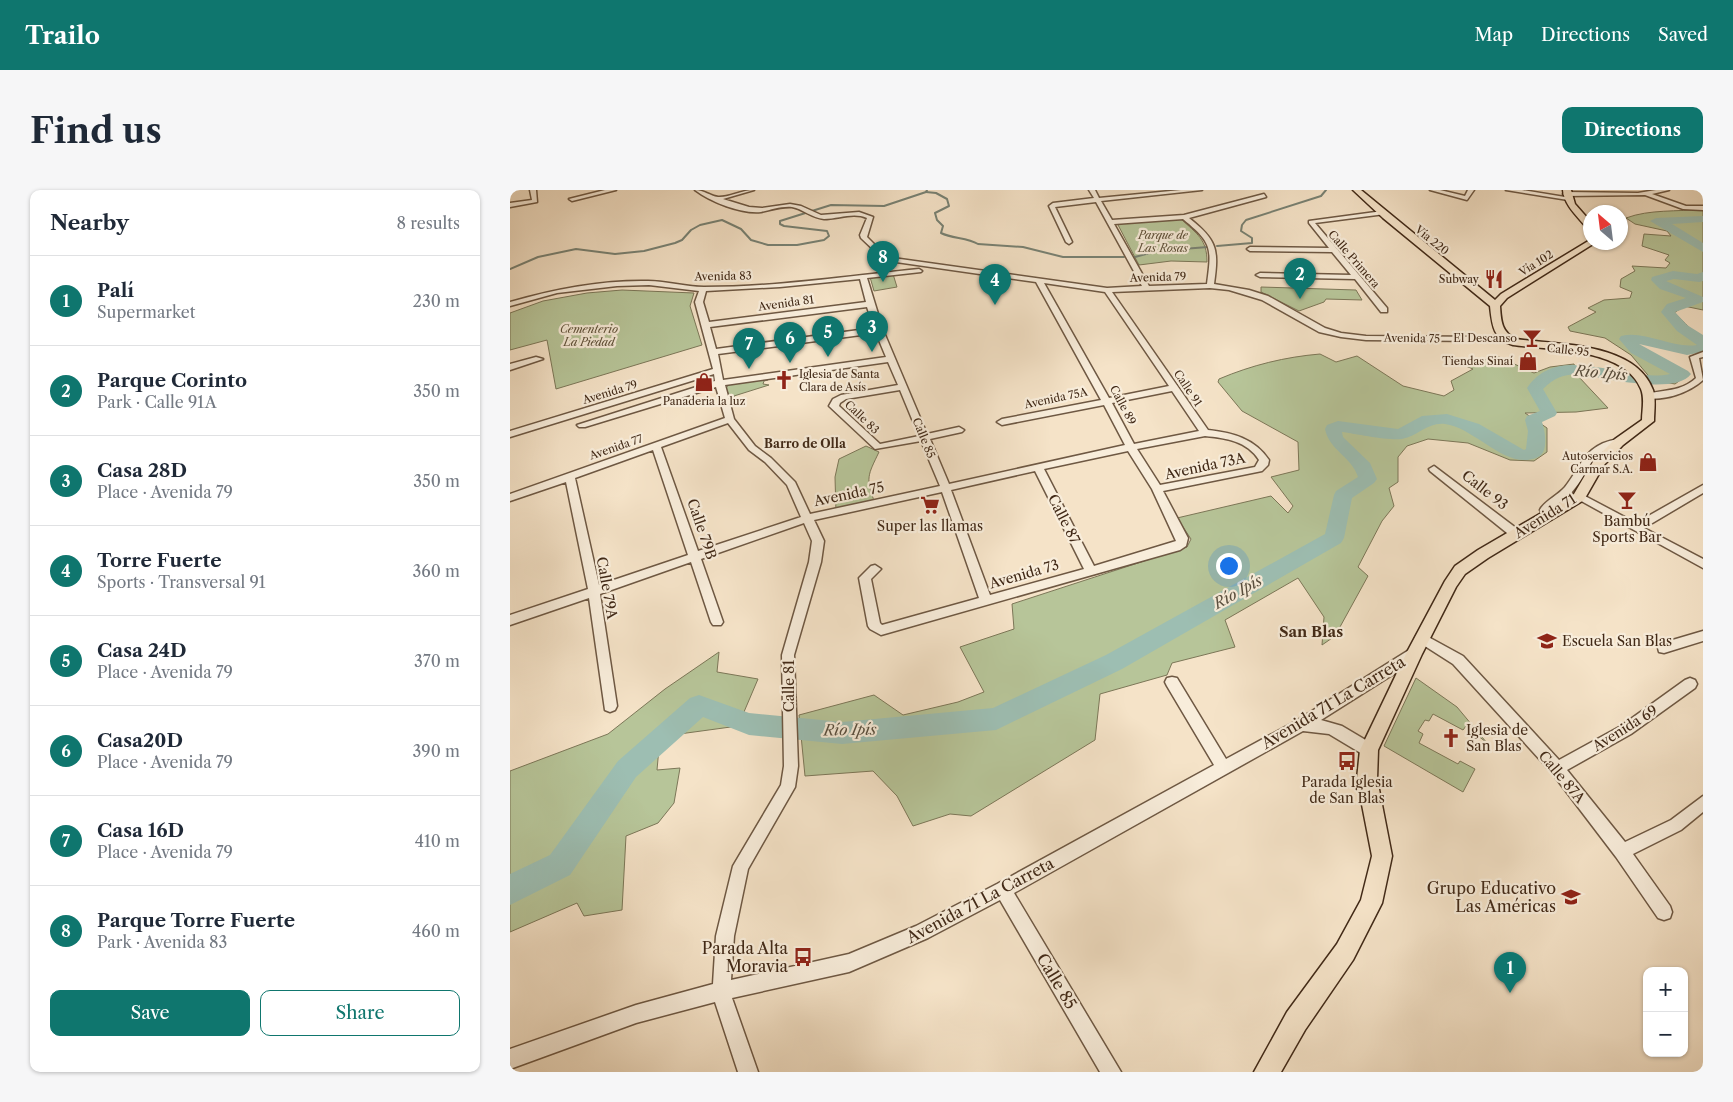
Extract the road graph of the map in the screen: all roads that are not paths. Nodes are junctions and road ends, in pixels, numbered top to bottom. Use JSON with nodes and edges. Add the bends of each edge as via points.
{"nodes":[{"id":1,"x":613,"y":190,"type":"edge"},
{"id":2,"x":698,"y":190,"type":"edge"},
{"id":3,"x":751,"y":190,"type":"edge"},
{"id":4,"x":1092,"y":190,"type":"edge"},
{"id":5,"x":1199,"y":190,"type":"edge"},
{"id":6,"x":1253,"y":190,"type":"edge"},
{"id":7,"x":1357,"y":190,"type":"edge"},
{"id":8,"x":1434,"y":190,"type":"edge"},
{"id":9,"x":1471,"y":190,"type":"edge"},
{"id":10,"x":1509,"y":190,"type":"edge"},
{"id":11,"x":1631,"y":190,"type":"edge"},
{"id":12,"x":1666,"y":190,"type":"edge"},
{"id":13,"x":535,"y":191,"type":"edge"},
{"id":14,"x":1567,"y":194,"type":"edge"},
{"id":15,"x":1638,"y":195,"type":"junction"},
{"id":16,"x":1647,"y":195,"type":"junction"},
{"id":17,"x":572,"y":199,"type":"dead end"},
{"id":18,"x":718,"y":199,"type":"junction"},
{"id":19,"x":1098,"y":199,"type":"junction"},
{"id":20,"x":510,"y":206,"type":"edge"},
{"id":21,"x":1703,"y":208,"type":"edge"},
{"id":22,"x":1381,"y":215,"type":"junction"},
{"id":23,"x":1583,"y":216,"type":"edge"},
{"id":24,"x":1184,"y":217,"type":"junction"},
{"id":25,"x":1110,"y":222,"type":"junction"},
{"id":26,"x":1069,"y":242,"type":"dead end"},
{"id":27,"x":1583,"y":246,"type":"edge"},
{"id":28,"x":1250,"y":249,"type":"dead end"},
{"id":29,"x":1333,"y":250,"type":"junction"},
{"id":30,"x":939,"y":267,"type":"junction"},
{"id":31,"x":1260,"y":275,"type":"dead end"},
{"id":32,"x":863,"y":276,"type":"junction"},
{"id":33,"x":1357,"y":277,"type":"junction"},
{"id":34,"x":1039,"y":281,"type":"junction"},
{"id":35,"x":1210,"y":286,"type":"junction"},
{"id":36,"x":1147,"y":289,"type":"junction"},
{"id":37,"x":703,"y":290,"type":"junction"},
{"id":38,"x":1107,"y":290,"type":"junction"},
{"id":39,"x":1482,"y":295,"type":"junction"},
{"id":40,"x":1504,"y":296,"type":"junction"},
{"id":41,"x":510,"y":304,"type":"edge"},
{"id":42,"x":870,"y":304,"type":"junction"},
{"id":43,"x":1495,"y":305,"type":"junction"},
{"id":44,"x":1384,"y":310,"type":"dead end"},
{"id":45,"x":706,"y":325,"type":"junction"},
{"id":46,"x":879,"y":330,"type":"junction"},
{"id":47,"x":1322,"y":330,"type":"joint"},
{"id":48,"x":1502,"y":337,"type":"junction"},
{"id":49,"x":713,"y":352,"type":"junction"},
{"id":50,"x":1703,"y":354,"type":"edge"},
{"id":51,"x":890,"y":358,"type":"junction"},
{"id":52,"x":540,"y":359,"type":"dead end"},
{"id":53,"x":510,"y":367,"type":"edge"},
{"id":54,"x":716,"y":371,"type":"junction"},
{"id":55,"x":719,"y":382,"type":"junction"},
{"id":56,"x":904,"y":387,"type":"junction"},
{"id":57,"x":1174,"y":388,"type":"junction"},
{"id":58,"x":1648,"y":393,"type":"junction"},
{"id":59,"x":1106,"y":400,"type":"junction"},
{"id":60,"x":730,"y":419,"type":"junction"},
{"id":61,"x":1002,"y":422,"type":"dead end"},
{"id":62,"x":582,"y":424,"type":"dead end"},
{"id":63,"x":959,"y":430,"type":"dead end"},
{"id":64,"x":1205,"y":433,"type":"junction"},
{"id":65,"x":510,"y":434,"type":"edge"},
{"id":66,"x":923,"y":438,"type":"junction"},
{"id":67,"x":1619,"y":442,"type":"junction"},
{"id":68,"x":656,"y":446,"type":"junction"},
{"id":69,"x":1131,"y":447,"type":"junction"},
{"id":70,"x":1038,"y":468,"type":"junction"},
{"id":71,"x":1434,"y":469,"type":"dead end"},
{"id":72,"x":570,"y":477,"type":"junction"},
{"id":73,"x":1703,"y":488,"type":"edge"},
{"id":74,"x":946,"y":489,"type":"junction"},
{"id":75,"x":1157,"y":489,"type":"junction"},
{"id":76,"x":1579,"y":497,"type":"junction"},
{"id":77,"x":510,"y":498,"type":"edge"},
{"id":78,"x":1548,"y":516,"type":"junction"},
{"id":79,"x":808,"y":518,"type":"junction"},
{"id":80,"x":1636,"y":527,"type":"junction"},
{"id":81,"x":1516,"y":534,"type":"junction"},
{"id":82,"x":1182,"y":543,"type":"joint"},
{"id":83,"x":696,"y":556,"type":"junction"},
{"id":84,"x":1703,"y":564,"type":"edge"},
{"id":85,"x":875,"y":568,"type":"dead end"},
{"id":86,"x":1090,"y":570,"type":"junction"},
{"id":87,"x":594,"y":591,"type":"junction"},
{"id":88,"x":986,"y":600,"type":"junction"},
{"id":89,"x":510,"y":620,"type":"edge"},
{"id":90,"x":717,"y":622,"type":"dead end"},
{"id":91,"x":1703,"y":636,"type":"edge"},
{"id":92,"x":1417,"y":646,"type":"junction"},
{"id":93,"x":1664,"y":648,"type":"dead end"},
{"id":94,"x":1172,"y":682,"type":"dead end"},
{"id":95,"x":1690,"y":684,"type":"dead end"},
{"id":96,"x":610,"y":706,"type":"dead end"},
{"id":97,"x":1300,"y":725,"type":"junction"},
{"id":98,"x":1369,"y":750,"type":"junction"},
{"id":99,"x":1223,"y":767,"type":"junction"},
{"id":100,"x":1557,"y":768,"type":"junction"},
{"id":101,"x":1703,"y":803,"type":"edge"},
{"id":102,"x":1622,"y":851,"type":"junction"},
{"id":103,"x":1002,"y":890,"type":"junction"},
{"id":104,"x":1664,"y":912,"type":"dead end"},
{"id":105,"x":721,"y":992,"type":"junction"},
{"id":106,"x":510,"y":1060,"type":"edge"},
{"id":107,"x":748,"y":1072,"type":"edge"},
{"id":108,"x":1111,"y":1072,"type":"edge"},
{"id":109,"x":1266,"y":1072,"type":"edge"}],
"edges":[{"from":1,"to":17,"type":"street"},
{"from":2,"to":18,"type":"street"},
{"from":3,"to":18,"type":"street"},
{"from":4,"to":19,"type":"street"},
{"from":5,"to":19,"type":"street"},
{"from":6,"to":24,"type":"street","via":[[1264,196]]},
{"from":7,"to":22,"type":"main road","name":"Vía 220"},
{"from":8,"to":9,"type":"street","via":[[1464,198],[1469,198]]},
{"from":10,"to":14,"type":"street"},
{"from":11,"to":15,"type":"street"},
{"from":12,"to":16,"type":"street"},
{"from":13,"to":20,"type":"street","via":[[535,202]]},
{"from":14,"to":15,"type":"street"},
{"from":14,"to":23,"type":"main road"},
{"from":15,"to":16,"type":"street"},
{"from":16,"to":21,"type":"street","via":[[1685,208]]},
{"from":18,"to":30,"type":"street","via":[[755,210],[791,205],[811,215],[867,215],[870,217],[864,238],[881,254],[904,264]]},
{"from":19,"to":25,"type":"street"},
{"from":19,"to":26,"type":"street","via":[[1052,206]]},
{"from":22,"to":29,"type":"street","name":"Calle Primera","via":[[1311,222]]},
{"from":22,"to":39,"type":"main road","name":"Vía 220"},
{"from":24,"to":25,"type":"street"},
{"from":24,"to":35,"type":"street","via":[[1209,237],[1215,254]]},
{"from":25,"to":36,"type":"street"},
{"from":27,"to":40,"type":"main road","name":"Vía 102"},
{"from":28,"to":29,"type":"street"},
{"from":29,"to":33,"type":"street","name":"Calle Primera"},
{"from":30,"to":32,"type":"street","name":"Avenida 83"},
{"from":30,"to":34,"type":"street","name":"Avenida 79"},
{"from":31,"to":33,"type":"street"},
{"from":32,"to":37,"type":"street","name":"Avenida 83"},
{"from":32,"to":42,"type":"street","name":"Calle 85"},
{"from":33,"to":44,"type":"street","name":"Calle Primera"},
{"from":34,"to":38,"type":"street","name":"Avenida 79"},
{"from":34,"to":59,"type":"street","name":"Calle 89"},
{"from":35,"to":36,"type":"street","name":"Avenida 79"},
{"from":35,"to":47,"type":"street","name":"Avenida 79","via":[[1258,296]]},
{"from":36,"to":38,"type":"street","name":"Avenida 79"},
{"from":37,"to":41,"type":"street","name":"Avenida 83","via":[[649,283],[617,284],[556,291]]},
{"from":37,"to":45,"type":"street","name":"Calle 81","via":[[699,302]]},
{"from":38,"to":57,"type":"street","name":"Calle 91"},
{"from":39,"to":40,"type":"main road"},
{"from":39,"to":43,"type":"main road","name":"Vía 220"},
{"from":40,"to":43,"type":"main road","name":"Vía 102"},
{"from":42,"to":45,"type":"street","name":"Avenida 81"},
{"from":42,"to":46,"type":"street","name":"Calle 85"},
{"from":43,"to":48,"type":"main road","via":[[1498,331]]},
{"from":45,"to":49,"type":"street","name":"Calle 81"},
{"from":46,"to":49,"type":"street"},
{"from":46,"to":51,"type":"street","name":"Calle 85"},
{"from":47,"to":48,"type":"street","name":"Avenida 75","via":[[1366,338]]},
{"from":48,"to":58,"type":"main road","name":"Calle 95","via":[[1535,347],[1603,354],[1618,359],[1639,373]]},
{"from":49,"to":54,"type":"street","name":"Calle 81"},
{"from":50,"to":58,"type":"street","via":[[1694,357],[1700,378],[1693,386],[1681,391]]},
{"from":51,"to":55,"type":"street"},
{"from":51,"to":56,"type":"street","name":"Calle 85"},
{"from":52,"to":53,"type":"street"},
{"from":54,"to":55,"type":"street","name":"Calle 81"},
{"from":54,"to":65,"type":"street","name":"Avenida 79"},
{"from":55,"to":60,"type":"street","name":"Calle 81"},
{"from":55,"to":62,"type":"street"},
{"from":56,"to":66,"type":"street","name":"Calle 85"},
{"from":56,"to":66,"type":"street","name":"Calle 83","via":[[844,397],[834,406],[878,446]]},
{"from":57,"to":59,"type":"street","name":"Avenida 75A"},
{"from":57,"to":64,"type":"street","name":"Calle 91"},
{"from":58,"to":67,"type":"main road","name":"Avenida 71","via":[[1648,421]]},
{"from":59,"to":61,"type":"street","name":"Avenida 75A"},
{"from":59,"to":69,"type":"street","name":"Calle 89"},
{"from":60,"to":68,"type":"street","name":"Avenida 77"},
{"from":60,"to":79,"type":"street","name":"Calle 81","via":[[752,448],[791,484]]},
{"from":63,"to":66,"type":"street"},
{"from":64,"to":69,"type":"street","name":"Avenida 75"},
{"from":64,"to":75,"type":"street","name":"Avenida 73A","via":[[1235,438],[1252,446],[1264,460],[1263,465],[1258,469]]},
{"from":66,"to":74,"type":"street","name":"Calle 85"},
{"from":67,"to":76,"type":"main road","name":"Avenida 71","via":[[1600,463]]},
{"from":67,"to":78,"type":"street","via":[[1599,448],[1580,468],[1568,490],[1549,504],[1545,510]]},
{"from":68,"to":72,"type":"street","name":"Avenida 77"},
{"from":68,"to":83,"type":"street","name":"Calle 79B"},
{"from":69,"to":70,"type":"street","name":"Avenida 75"},
{"from":69,"to":75,"type":"street","name":"Calle 89"},
{"from":70,"to":74,"type":"street","name":"Avenida 75"},
{"from":70,"to":86,"type":"street","name":"Calle 87"},
{"from":71,"to":81,"type":"street","name":"Calle 93"},
{"from":72,"to":77,"type":"street","name":"Avenida 77"},
{"from":72,"to":87,"type":"street","name":"Calle 79A"},
{"from":73,"to":80,"type":"street"},
{"from":74,"to":79,"type":"street","name":"Avenida 75"},
{"from":74,"to":88,"type":"street","name":"Calle 85"},
{"from":75,"to":82,"type":"street","name":"Calle 89"},
{"from":76,"to":78,"type":"main road","name":"Avenida 71"},
{"from":76,"to":80,"type":"street"},
{"from":78,"to":81,"type":"main road","name":"Avenida 71"},
{"from":79,"to":83,"type":"street","name":"Avenida 75"},
{"from":79,"to":105,"type":"street","name":"Calle 81","via":[[818,541],[788,655],[791,766],[788,787],[741,866],[725,936]]},
{"from":80,"to":84,"type":"street"},
{"from":81,"to":92,"type":"main road","name":"Avenida 71","via":[[1460,570]]},
{"from":82,"to":86,"type":"street","name":"Avenida 73","via":[[1176,548]]},
{"from":83,"to":87,"type":"street","name":"Avenida 75"},
{"from":83,"to":90,"type":"street","name":"Calle 79B"},
{"from":85,"to":88,"type":"street","name":"Avenida 73","via":[[866,578],[874,626],[881,630]]},
{"from":86,"to":88,"type":"street","name":"Avenida 73"},
{"from":87,"to":89,"type":"street","name":"Avenida 75"},
{"from":87,"to":96,"type":"street","name":"Calle 79A"},
{"from":91,"to":93,"type":"street"},
{"from":92,"to":97,"type":"street","name":"Avenida 71 La Carreta"},
{"from":92,"to":98,"type":"main road","name":"Avenida 71"},
{"from":92,"to":100,"type":"street","name":"Calle 87A","via":[[1458,660]]},
{"from":94,"to":99,"type":"street"},
{"from":95,"to":100,"type":"street","name":"Avenida 69","via":[[1626,730]]},
{"from":97,"to":98,"type":"street","via":[[1330,727]]},
{"from":97,"to":99,"type":"street","name":"Avenida 71 La Carreta"},
{"from":98,"to":109,"type":"main road","via":[[1367,780],[1382,856],[1371,903],[1345,952],[1296,1021]]},
{"from":99,"to":103,"type":"street","name":"Avenida 71 La Carreta"},
{"from":100,"to":102,"type":"street","name":"Calle 87A"},
{"from":101,"to":102,"type":"street","via":[[1676,825]]},
{"from":102,"to":104,"type":"street","name":"Calle 87A"},
{"from":103,"to":105,"type":"street","name":"Avenida 71 La Carreta","via":[[922,932],[849,963]]},
{"from":103,"to":108,"type":"street","name":"Calle 85"},
{"from":105,"to":106,"type":"street","name":"Avenida 71 La Carreta","via":[[636,1014]]},
{"from":105,"to":107,"type":"street","name":"Calle 81"}]}
